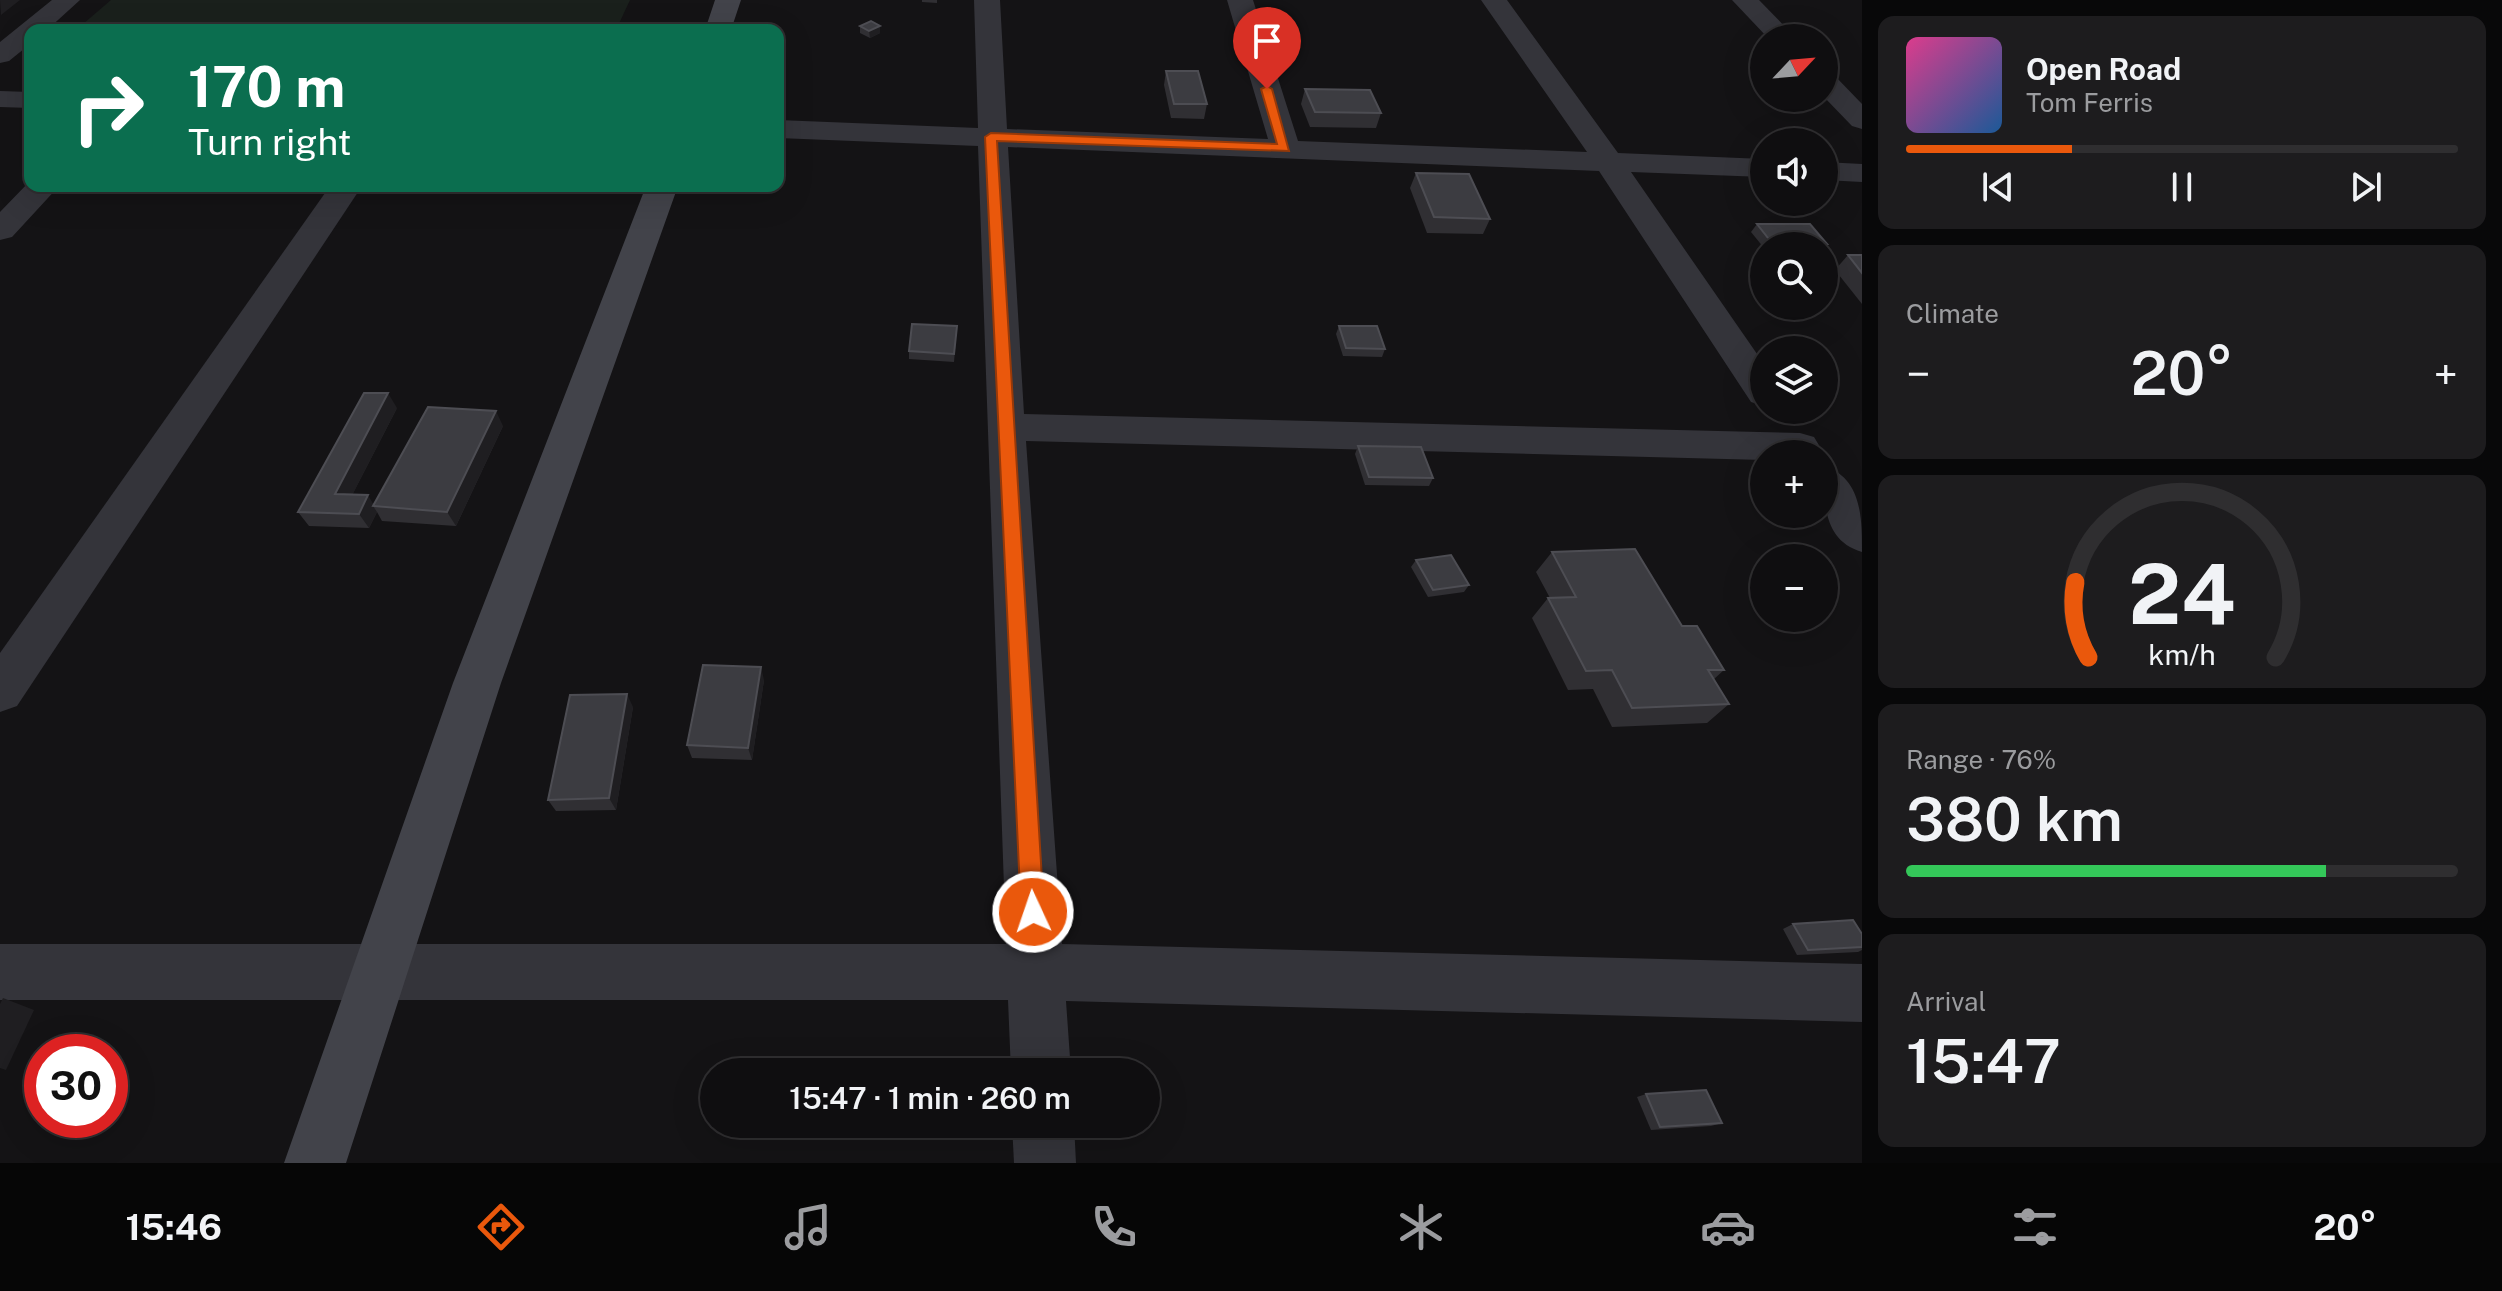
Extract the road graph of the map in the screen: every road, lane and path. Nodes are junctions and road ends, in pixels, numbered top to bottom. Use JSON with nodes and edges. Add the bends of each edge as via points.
{"nodes":[{"id":1,"x":67,"y":0,"type":"edge"},
{"id":2,"x":728,"y":0,"type":"edge"},
{"id":3,"x":987,"y":0,"type":"edge"},
{"id":4,"x":1240,"y":0,"type":"edge"},
{"id":5,"x":1494,"y":0,"type":"edge"},
{"id":6,"x":1745,"y":0,"type":"edge"},
{"id":7,"x":37,"y":24,"type":"edge"},
{"id":8,"x":720,"y":24,"type":"edge"},
{"id":9,"x":1769,"y":24,"type":"edge"},
{"id":10,"x":24,"y":35,"type":"edge"},
{"id":11,"x":0,"y":55,"type":"edge"},
{"id":12,"x":1838,"y":95,"type":"edge"},
{"id":13,"x":0,"y":99,"type":"edge"},
{"id":14,"x":24,"y":100,"type":"edge"},
{"id":15,"x":1862,"y":120,"type":"edge"},
{"id":16,"x":784,"y":129,"type":"edge"},
{"id":17,"x":991,"y":137,"type":"junction"},
{"id":18,"x":1285,"y":148,"type":"junction"},
{"id":19,"x":1608,"y":161,"type":"junction"},
{"id":20,"x":1750,"y":167,"type":"edge"},
{"id":21,"x":1838,"y":172,"type":"edge"},
{"id":22,"x":1862,"y":173,"type":"edge"},
{"id":23,"x":37,"y":192,"type":"edge"},
{"id":24,"x":342,"y":192,"type":"edge"},
{"id":25,"x":660,"y":192,"type":"edge"},
{"id":26,"x":0,"y":230,"type":"edge"},
{"id":27,"x":1750,"y":372,"type":"edge"},
{"id":28,"x":1005,"y":427,"type":"junction"},
{"id":29,"x":1750,"y":448,"type":"edge"},
{"id":30,"x":1838,"y":501,"type":"edge"},
{"id":31,"x":1862,"y":536,"type":"edge"},
{"id":32,"x":0,"y":691,"type":"edge"},
{"id":33,"x":380,"y":970,"type":"junction"},
{"id":34,"x":0,"y":972,"type":"edge"},
{"id":35,"x":1036,"y":972,"type":"junction"},
{"id":36,"x":1862,"y":993,"type":"edge"},
{"id":37,"x":1040,"y":1058,"type":"edge"},
{"id":38,"x":1044,"y":1138,"type":"edge"},
{"id":39,"x":315,"y":1163,"type":"edge"},
{"id":40,"x":1045,"y":1163,"type":"edge"}],
"edges":[{"from":1,"to":7,"type":"street"},
{"from":2,"to":8,"type":"street"},
{"from":3,"to":17,"type":"street"},
{"from":4,"to":18,"type":"street"},
{"from":5,"to":19,"type":"street"},
{"from":6,"to":9,"type":"street"},
{"from":10,"to":11,"type":"street"},
{"from":12,"to":15,"type":"street"},
{"from":13,"to":14,"type":"street"},
{"from":16,"to":17,"type":"street"},
{"from":17,"to":18,"type":"street"},
{"from":17,"to":28,"type":"street"},
{"from":18,"to":19,"type":"street"},
{"from":19,"to":20,"type":"street"},
{"from":19,"to":27,"type":"street"},
{"from":21,"to":22,"type":"street"},
{"from":23,"to":26,"type":"street"},
{"from":24,"to":32,"type":"street"},
{"from":25,"to":33,"type":"street","via":[[477,683]]},
{"from":28,"to":29,"type":"street"},
{"from":28,"to":35,"type":"street"},
{"from":30,"to":31,"type":"street"},
{"from":33,"to":34,"type":"street"},
{"from":33,"to":35,"type":"street"},
{"from":33,"to":39,"type":"street"},
{"from":35,"to":36,"type":"street"},
{"from":35,"to":37,"type":"street"},
{"from":38,"to":40,"type":"street"}]}
